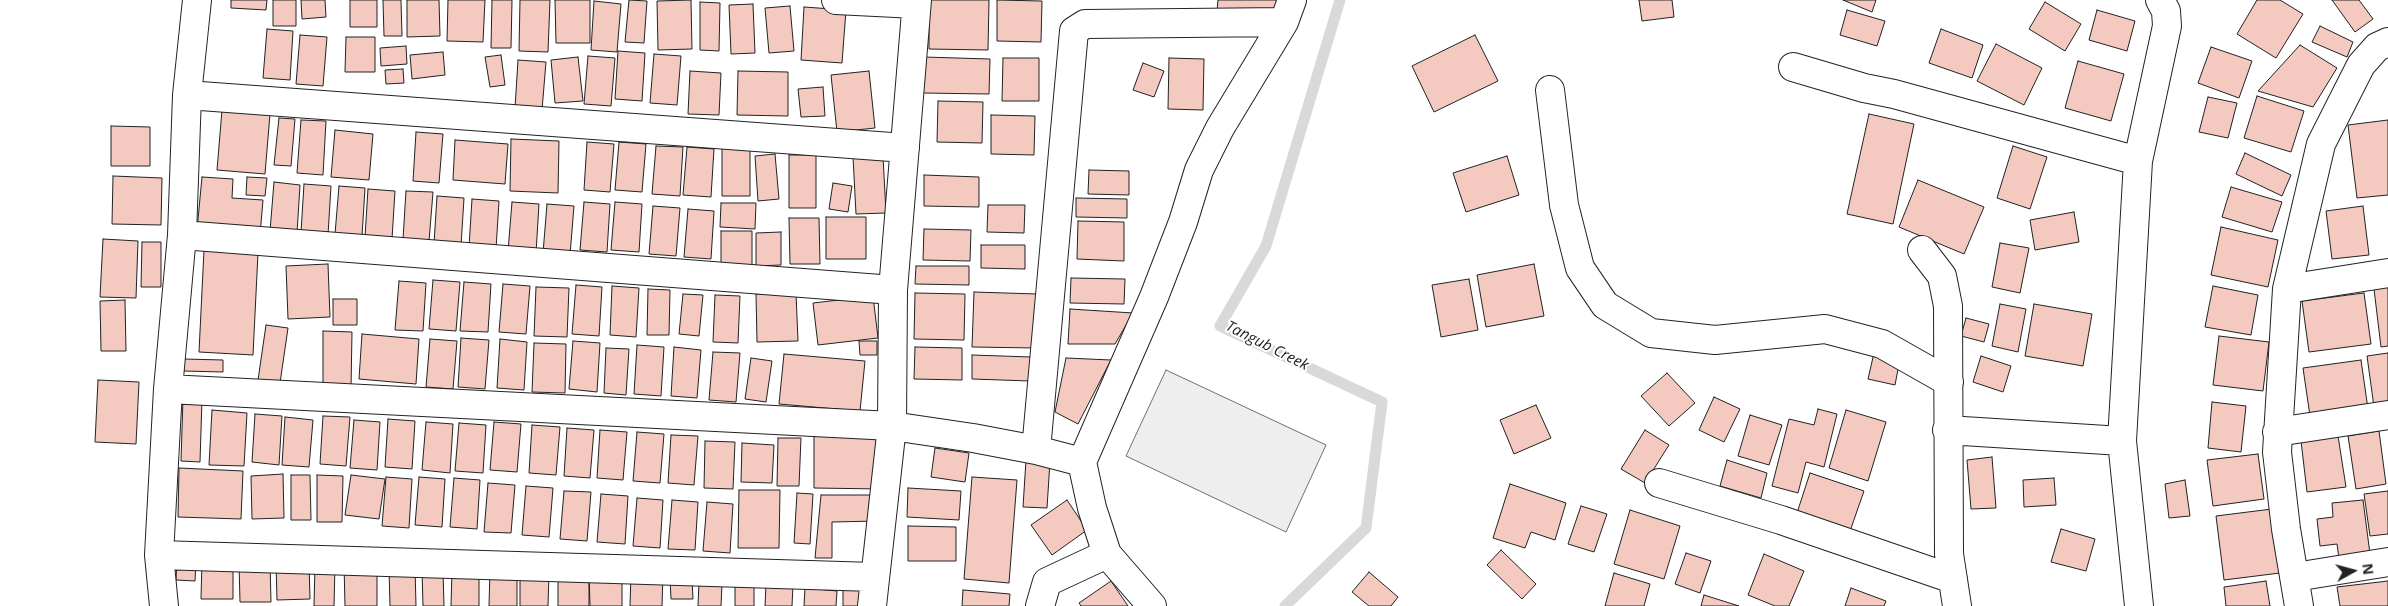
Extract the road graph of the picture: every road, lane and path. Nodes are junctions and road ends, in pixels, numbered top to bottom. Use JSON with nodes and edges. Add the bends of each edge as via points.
{"nodes":[{"id":1,"x":197,"y":0,"type":"edge"},
{"id":2,"x":836,"y":0,"type":"edge"},
{"id":3,"x":2160,"y":0,"type":"edge"},
{"id":4,"x":917,"y":2,"type":"edge"},
{"id":5,"x":1288,"y":11,"type":"edge"},
{"id":6,"x":2388,"y":42,"type":"edge"},
{"id":7,"x":1793,"y":67,"type":"dead end"},
{"id":8,"x":1550,"y":90,"type":"dead end"},
{"id":9,"x":187,"y":95,"type":"junction"},
{"id":10,"x":905,"y":148,"type":"junction"},
{"id":11,"x":2138,"y":161,"type":"junction"},
{"id":12,"x":182,"y":235,"type":"junction"},
{"id":13,"x":1922,"y":250,"type":"dead end"},
{"id":14,"x":2388,"y":273,"type":"edge"},
{"id":15,"x":2287,"y":289,"type":"junction"},
{"id":16,"x":893,"y":290,"type":"junction"},
{"id":17,"x":1949,"y":382,"type":"junction"},
{"id":18,"x":168,"y":388,"type":"junction"},
{"id":19,"x":2388,"y":415,"type":"edge"},
{"id":20,"x":892,"y":426,"type":"junction"},
{"id":21,"x":1947,"y":430,"type":"junction"},
{"id":22,"x":2277,"y":432,"type":"junction"},
{"id":23,"x":2122,"y":441,"type":"junction"},
{"id":24,"x":1036,"y":450,"type":"junction"},
{"id":25,"x":1082,"y":462,"type":"junction"},
{"id":26,"x":1659,"y":483,"type":"dead end"},
{"id":27,"x":1107,"y":554,"type":"junction"},
{"id":28,"x":159,"y":555,"type":"junction"},
{"id":29,"x":2388,"y":562,"type":"edge"},
{"id":30,"x":874,"y":576,"type":"junction"},
{"id":31,"x":2295,"y":577,"type":"junction"},
{"id":32,"x":1952,"y":579,"type":"junction"},
{"id":33,"x":164,"y":606,"type":"edge"},
{"id":34,"x":872,"y":606,"type":"edge"},
{"id":35,"x":1040,"y":606,"type":"edge"},
{"id":36,"x":1152,"y":606,"type":"edge"},
{"id":37,"x":1957,"y":606,"type":"edge"},
{"id":38,"x":2139,"y":606,"type":"edge"},
{"id":39,"x":2300,"y":606,"type":"edge"}],
"edges":[{"from":1,"to":9,"type":"street"},
{"from":2,"to":4,"type":"street"},
{"from":3,"to":11,"type":"street","via":[[2166,11],[2167,26]]},
{"from":4,"to":10,"type":"street"},
{"from":5,"to":24,"type":"street","via":[[1085,24],[1074,31]]},
{"from":5,"to":25,"type":"street","via":[[1220,128],[1200,170],[1154,297]]},
{"from":6,"to":15,"type":"street","via":[[2377,47],[2361,65],[2321,144]]},
{"from":7,"to":11,"type":"street"},
{"from":8,"to":17,"type":"street","via":[[1564,206],[1580,268],[1605,305],[1650,332],[1715,340],[1825,329],[1882,344]]},
{"from":9,"to":10,"type":"street"},
{"from":9,"to":12,"type":"street"},
{"from":10,"to":16,"type":"street"},
{"from":11,"to":23,"type":"street"},
{"from":12,"to":16,"type":"street"},
{"from":12,"to":18,"type":"street"},
{"from":13,"to":17,"type":"street","via":[[1942,276],[1948,306]]},
{"from":14,"to":15,"type":"street"},
{"from":15,"to":22,"type":"street"},
{"from":16,"to":20,"type":"street"},
{"from":17,"to":21,"type":"street"},
{"from":18,"to":20,"type":"street"},
{"from":18,"to":28,"type":"street"},
{"from":19,"to":22,"type":"street"},
{"from":20,"to":24,"type":"street"},
{"from":20,"to":30,"type":"street"},
{"from":21,"to":23,"type":"street"},
{"from":21,"to":32,"type":"street"},
{"from":22,"to":31,"type":"street"},
{"from":23,"to":38,"type":"street"},
{"from":24,"to":25,"type":"street"},
{"from":25,"to":27,"type":"street"},
{"from":26,"to":32,"type":"street","via":[[1781,520]]},
{"from":27,"to":35,"type":"street","via":[[1047,582]]},
{"from":27,"to":36,"type":"street"},
{"from":28,"to":30,"type":"street"},
{"from":28,"to":33,"type":"street"},
{"from":29,"to":31,"type":"street"},
{"from":30,"to":34,"type":"street"},
{"from":31,"to":39,"type":"street"},
{"from":32,"to":37,"type":"street"}]}
